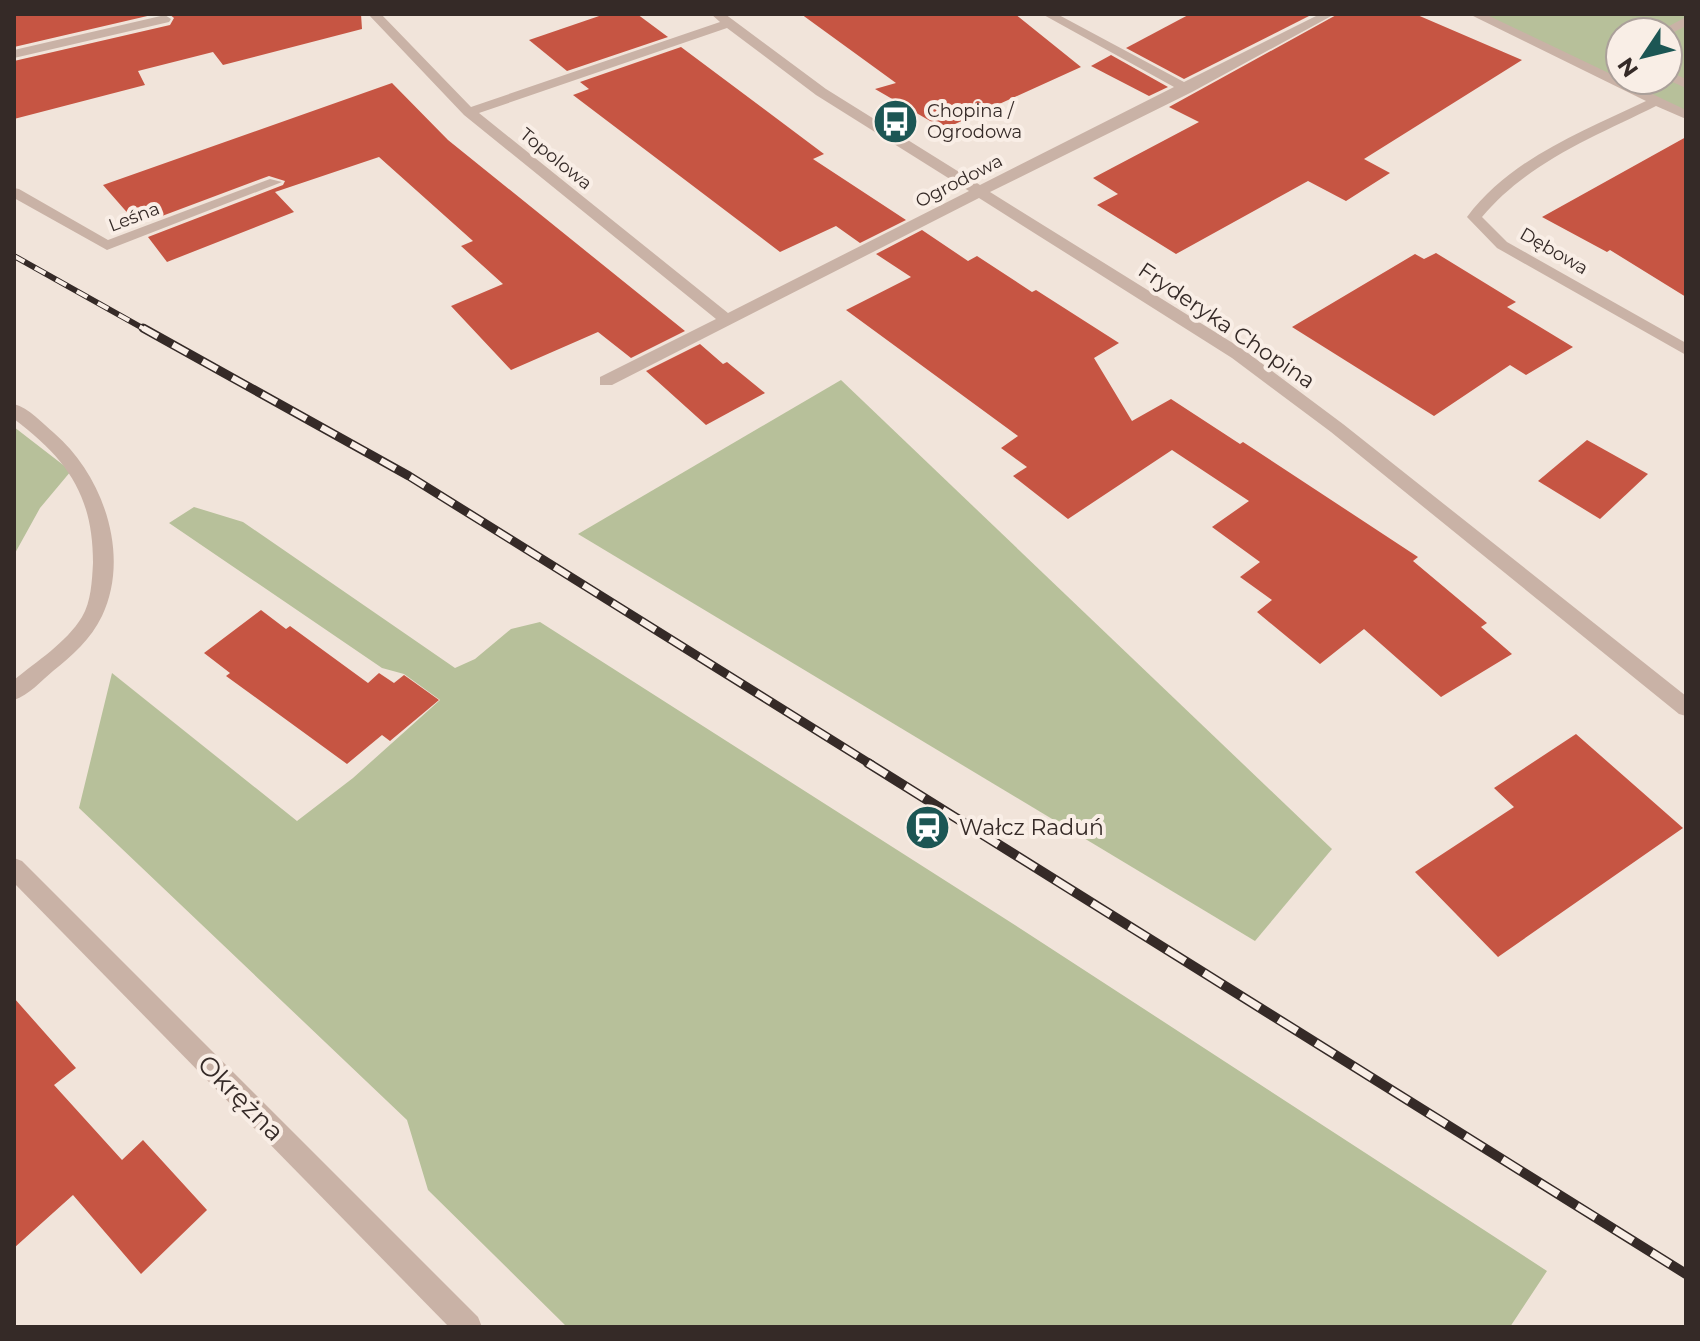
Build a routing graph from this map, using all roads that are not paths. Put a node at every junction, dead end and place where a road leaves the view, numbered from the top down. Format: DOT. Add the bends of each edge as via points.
graph roads {
  1 [pos="374,14"];
  2 [pos="1048,14"];
  3 [pos="1329,14"];
  4 [pos="1475,14"];
  5 [pos="723,18"];
  6 [pos="165,19"];
  7 [pos="14,54"];
  8 [pos="1604,76"];
  9 [pos="1187,89"];
  10 [pos="1646,96"];
  11 [pos="1656,101"];
  12 [pos="469,112"];
  13 [pos="1686,115"];
  14 [pos="275,182"];
  15 [pos="14,192"];
  16 [pos="982,193"];
  17 [pos="727,320"];
  18 [pos="1686,350"];
  19 [pos="606,381"];
  20 [pos="14,410"];
  21 [pos="14,692"];
  22 [pos="1686,708"];
  23 [pos="14,868"];
  24 [pos="468,1327"];
  1 -- 12 [label="street, Topolowa"];
  2 -- 9 [label="street"];
  3 -- 9 [label="street, Ogrodowa"];
  4 -- 8 [label="street"];
  5 -- 12 [label="street"];
  5 -- 16 [label="street, Fryderyka Chopina" via="821,92"];
  6 -- 7 [label="street"];
  9 -- 16 [label="street, Ogrodowa"];
  10 -- 11 [label="street"];
  11 -- 13 [label="street"];
  11 -- 18 [label="street, Dębowa" via="1513,175 1474,217 1502,245"];
  12 -- 17 [label="street, Topolowa"];
  14 -- 15 [label="street, Leśna" via="107,246"];
  16 -- 17 [label="street, Ogrodowa"];
  16 -- 22 [label="street, Fryderyka Chopina" via="1238,354"];
  17 -- 19 [label="street, Ogrodowa"];
  20 -- 21 [label="street" via="42,430 87,480 99,510 103,554 101,595 86,626"];
  23 -- 24 [label="street, Okrężna"];
}
